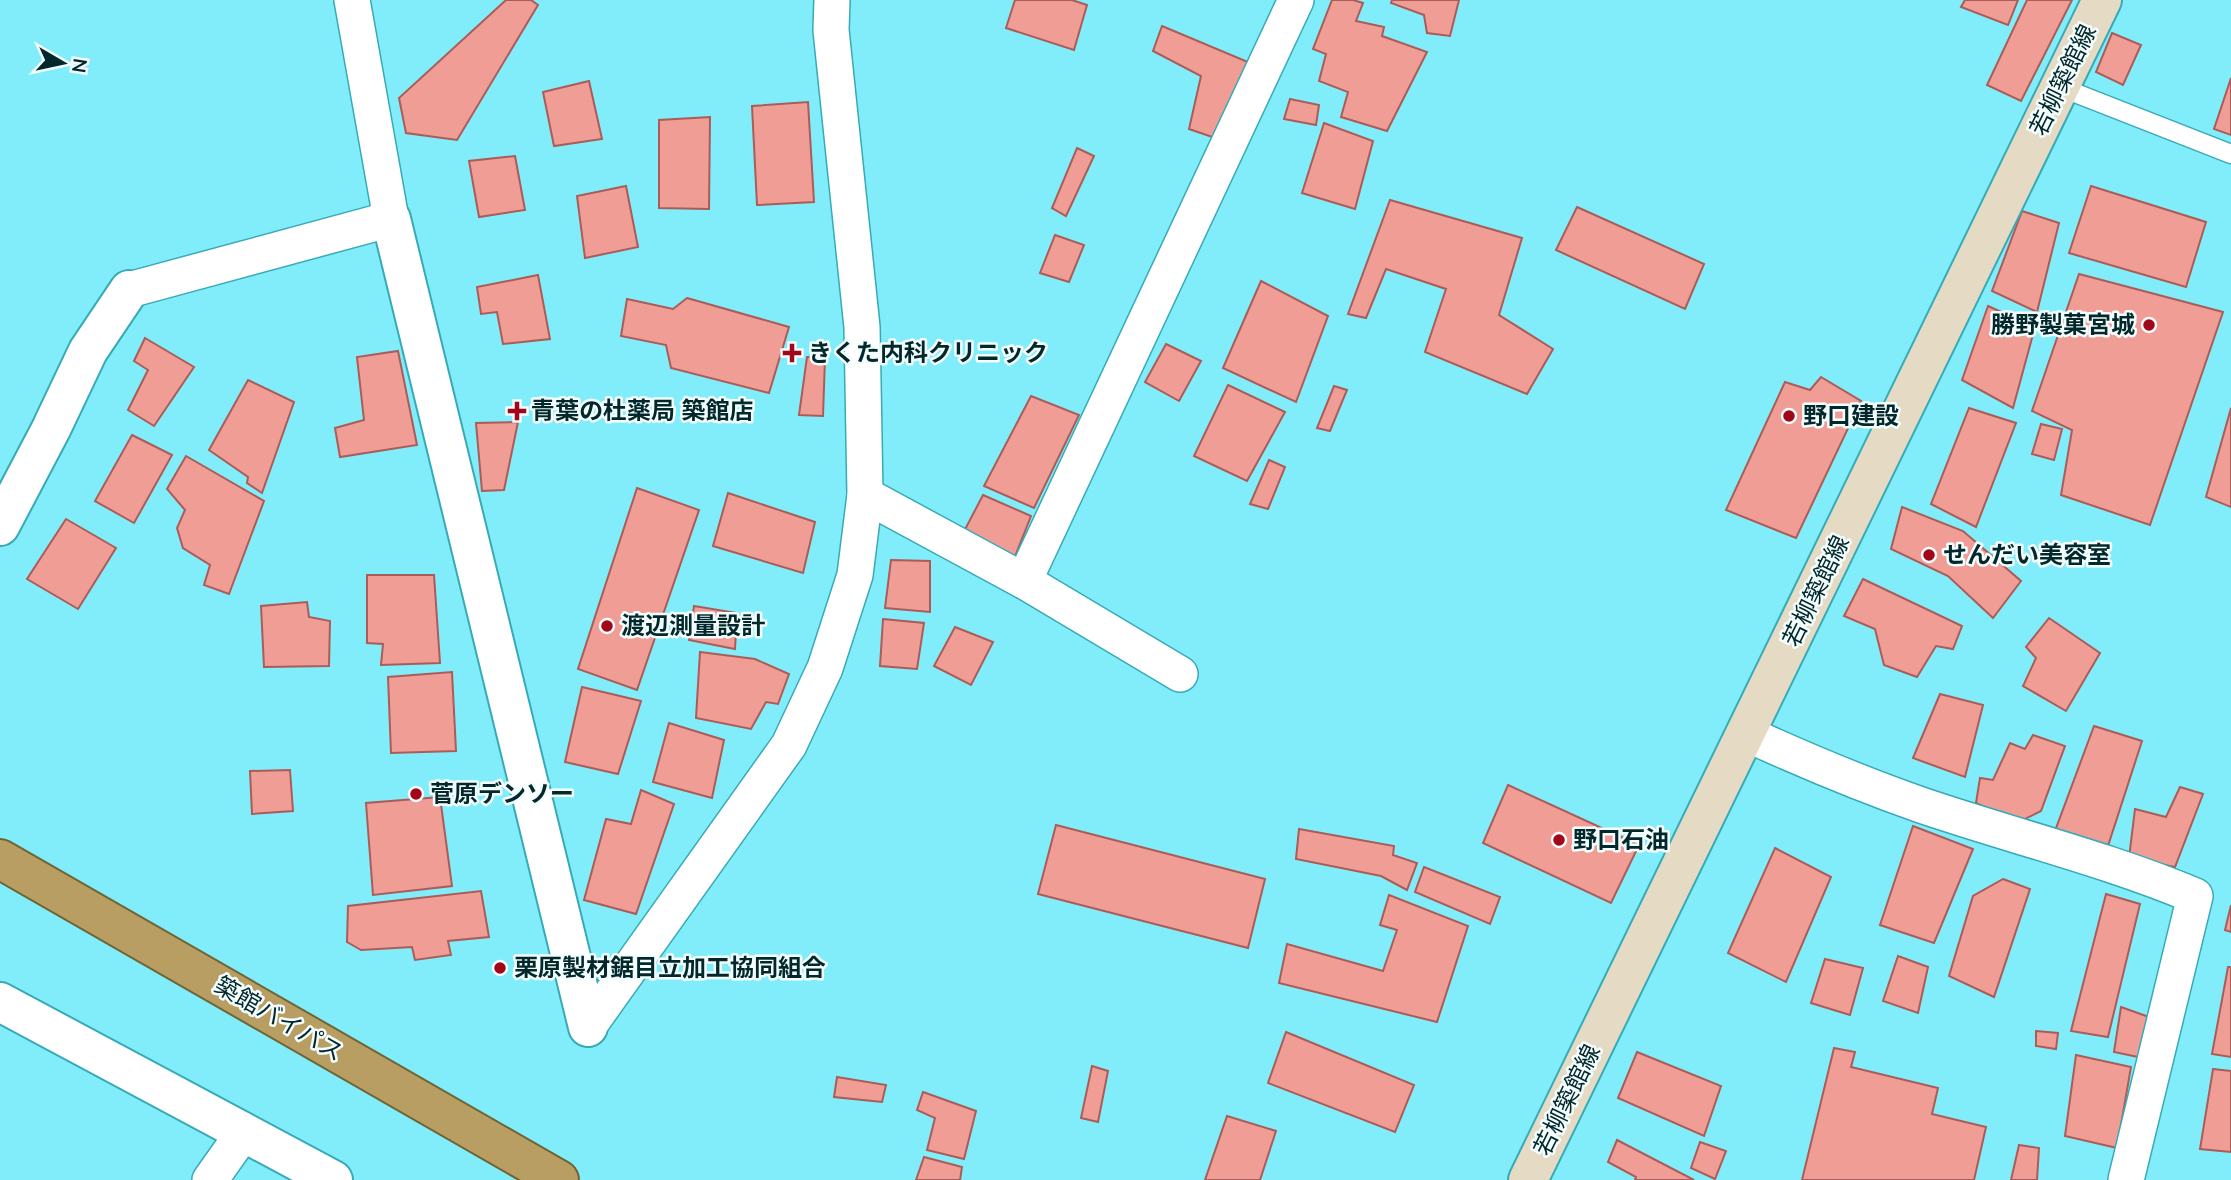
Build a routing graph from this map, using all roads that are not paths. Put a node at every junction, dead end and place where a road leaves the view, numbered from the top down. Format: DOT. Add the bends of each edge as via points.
graph roads {
  1 [pos="352,0"];
  2 [pos="832,0"];
  3 [pos="1296,0"];
  4 [pos="2102,0"];
  5 [pos="2060,87"];
  6 [pos="2231,153"];
  7 [pos="391,219"];
  8 [pos="130,290"];
  9 [pos="865,495"];
  10 [pos="0,526"];
  11 [pos="1024,581"];
  12 [pos="1180,674"];
  13 [pos="1747,734"];
  14 [pos="0,859"];
  15 [pos="0,1002"];
  16 [pos="588,1027"];
  17 [pos="244,1132"];
  18 [pos="209,1180"];
  19 [pos="333,1180"];
  20 [pos="559,1180"];
  21 [pos="1528,1180"];
  22 [pos="2126,1180"];
  1 -- 7 [label="street"];
  2 -- 9 [label="street" via="831,30 862,327"];
  3 -- 11 [label="street"];
  4 -- 5 [label="main road, 若柳築館線"];
  5 -- 6 [label="lane"];
  5 -- 13 [label="main road, 若柳築館線"];
  7 -- 8 [label="street"];
  7 -- 16 [label="street"];
  8 -- 10 [label="street" via="88,351"];
  9 -- 11 [label="street"];
  9 -- 16 [label="street" via="855,575 825,668 789,745"];
  11 -- 12 [label="street"];
  13 -- 21 [label="main road, 若柳築館線"];
  13 -- 22 [label="street" via="1920,805 2150,877 2195,897"];
  14 -- 20 [label="highway, 築館バイパス"];
  15 -- 17 [label="street"];
  17 -- 18 [label="street"];
  17 -- 19 [label="street"];
}
